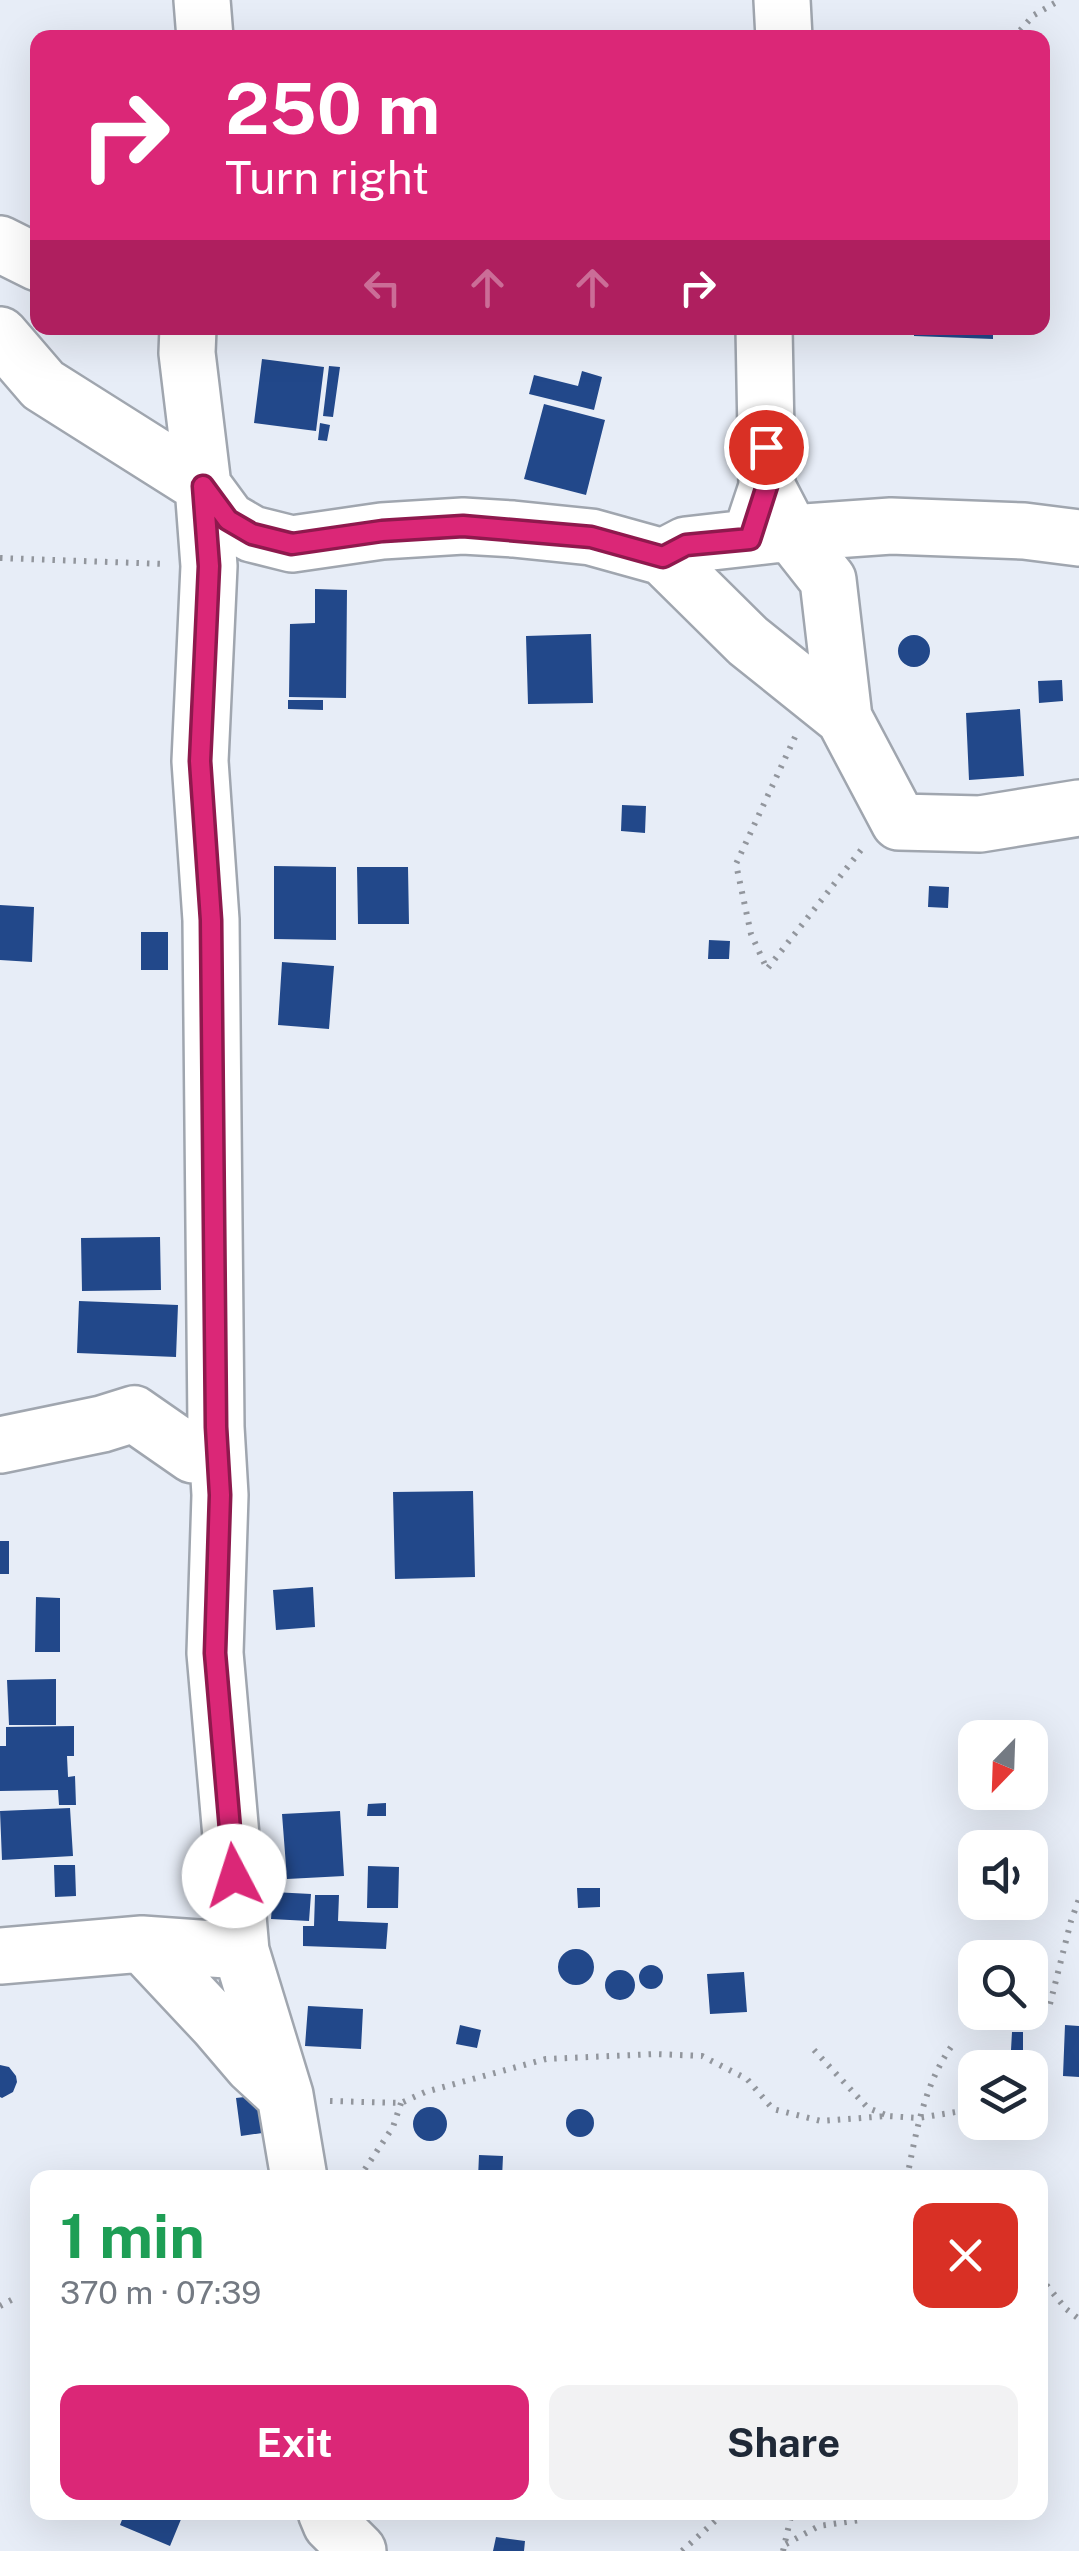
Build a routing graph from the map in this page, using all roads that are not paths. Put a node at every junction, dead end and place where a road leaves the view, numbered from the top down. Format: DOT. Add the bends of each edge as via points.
graph roads {
  1 [pos="202,0"];
  2 [pos="782,0"];
  3 [pos="204,30"];
  4 [pos="784,30"];
  5 [pos="0,244"];
  6 [pos="30,258"];
  7 [pos="0,335"];
  8 [pos="764,335"];
  9 [pos="175,336"];
  10 [pos="203,486"];
  11 [pos="769,519"];
  12 [pos="1079,538"];
  13 [pos="663,557"];
  14 [pos="829,706"];
  15 [pos="1079,808"];
  16 [pos="0,1445"];
  17 [pos="193,1455"];
  18 [pos="142,1944"];
  19 [pos="240,1951"];
  20 [pos="0,1956"];
  21 [pos="285,2095"];
  22 [pos="298,2170"];
  23 [pos="329,2520"];
  24 [pos="358,2551"];
  1 -- 3 [label="street"];
  2 -- 4 [label="street"];
  5 -- 6 [label="street"];
  7 -- 10 [label="street" via="43,385"];
  8 -- 11 [label="street"];
  9 -- 10 [label="street"];
  10 -- 13 [label="street" via="228,520 292,544 463,526 591,537"];
  10 -- 19 [label="street" via="209,566 200,761 211,920 220,1495 215,1653"];
  11 -- 12 [label="street"];
  11 -- 13 [label="street"];
  11 -- 14 [label="street" via="828,580"];
  13 -- 14 [label="street" via="748,642"];
  14 -- 15 [label="street" via="899,822 980,824"];
  16 -- 17 [label="street" via="134,1414"];
  18 -- 19 [label="street"];
  18 -- 20 [label="street"];
  18 -- 21 [label="street"];
  19 -- 21 [label="street"];
  21 -- 22 [label="street"];
  23 -- 24 [label="street"];
}
